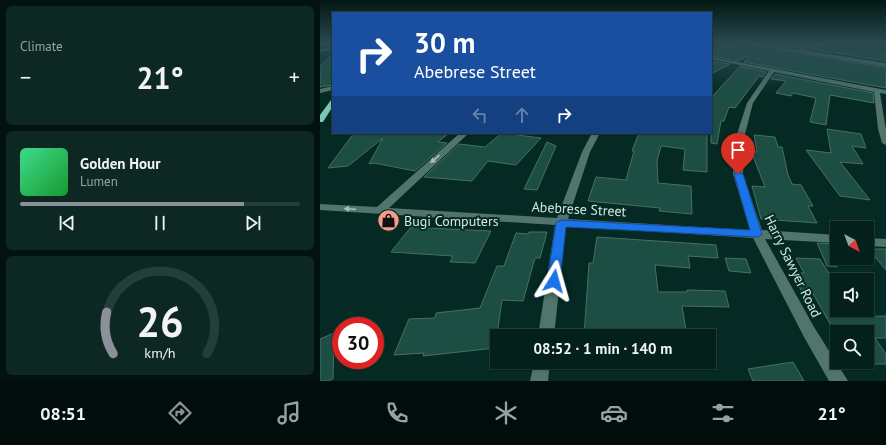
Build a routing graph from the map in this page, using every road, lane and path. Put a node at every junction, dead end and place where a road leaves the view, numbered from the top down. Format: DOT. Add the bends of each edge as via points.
graph roads {
  1 [pos="727,61"];
  2 [pos="859,61"];
  3 [pos="886,65"];
  4 [pos="773,69"];
  5 [pos="332,88"];
  6 [pos="877,90"];
  7 [pos="320,91"];
  8 [pos="886,92"];
  9 [pos="332,102"];
  10 [pos="320,120"];
  11 [pos="464,134"];
  12 [pos="595,134"];
  13 [pos="886,143"];
  14 [pos="320,207"];
  15 [pos="379,211"];
  16 [pos="561,223"];
  17 [pos="757,234"];
  18 [pos="830,239"];
  19 [pos="874,242"];
  20 [pos="886,243"];
  21 [pos="547,329"];
  22 [pos="541,369"];
  23 [pos="539,381"];
  24 [pos="839,381"];
  1 -- 4 [label="street"];
  2 -- 3 [label="street"];
  4 -- 6 [label="street"];
  4 -- 17 [label="street, Harry Sawyer Road" via="750,103 741,134 738,174"];
  5 -- 7 [label="street"];
  6 -- 8 [label="street"];
  6 -- 13 [label="street"];
  9 -- 10 [label="main road"];
  11 -- 15 [label="street, one-way"];
  12 -- 16 [label="street" via="586,152"];
  15 -- 14 [label="street, Abebrese Street, one-way"];
  15 -- 16 [label="street, Abebrese Street"];
  16 -- 17 [label="street, Abebrese Street"];
  16 -- 21 [label="street"];
  17 -- 18 [label="street, Abebrese Street"];
  17 -- 24 [label="street, Harry Sawyer Road" via="809,332"];
  19 -- 20 [label="street"];
  22 -- 23 [label="street"];
}
